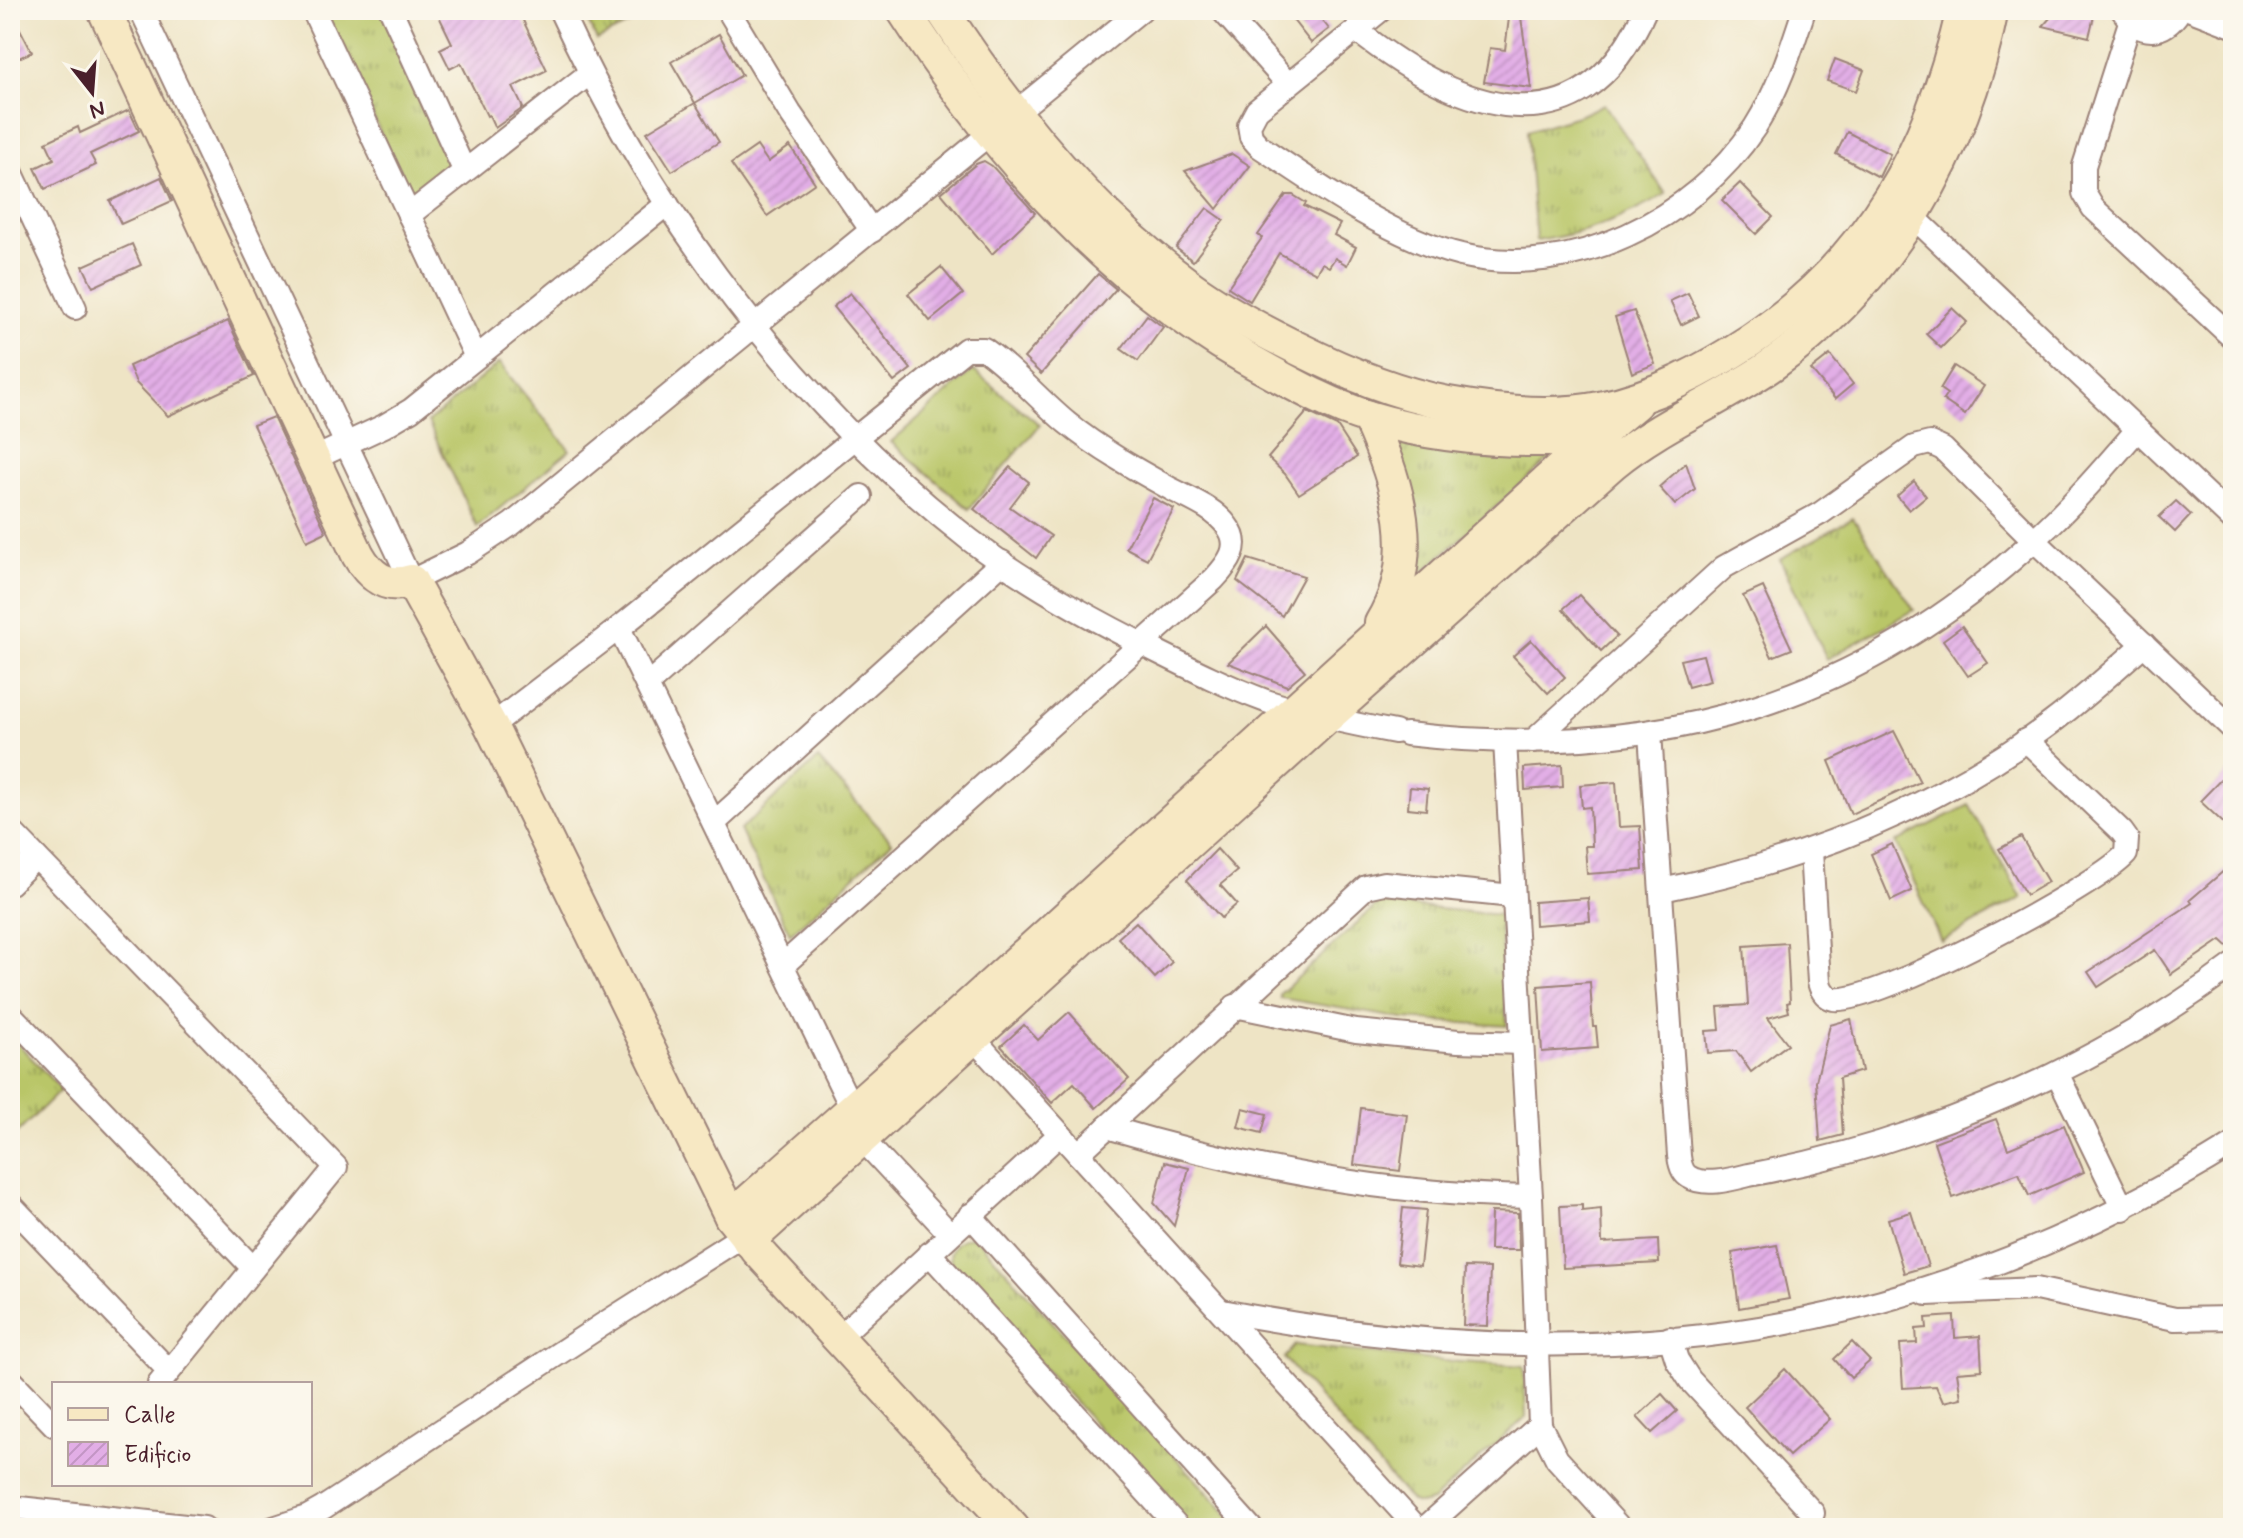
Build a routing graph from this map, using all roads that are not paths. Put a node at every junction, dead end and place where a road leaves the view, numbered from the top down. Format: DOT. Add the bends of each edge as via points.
graph roads {
  1 [pos="104,10"];
  2 [pos="141,10"];
  3 [pos="313,10"];
  4 [pos="391,10"];
  5 [pos="560,10"];
  6 [pos="728,10"];
  7 [pos="903,10"];
  8 [pos="942,10"];
  9 [pos="1141,10"];
  10 [pos="1222,10"];
  11 [pos="1381,10"];
  12 [pos="1645,10"];
  13 [pos="1804,10"];
  14 [pos="2180,10"];
  15 [pos="2191,10"];
  16 [pos="1983,13"];
  17 [pos="2127,16"];
  18 [pos="2233,26"];
  19 [pos="1356,30"];
  20 [pos="590,73"];
  21 [pos="1288,84"];
  22 [pos="1015,113"];
  23 [pos="990,134"];
  24 [pos="10,169"];
  25 [pos="464,170"];
  26 [pos="667,204"];
  27 [pos="1902,207"];
  28 [pos="409,215"];
  29 [pos="872,231"];
  30 [pos="75,308"];
  31 [pos="754,325"];
  32 [pos="2233,338"];
  33 [pos="476,357"];
  34 [pos="1380,385"];
  35 [pos="1651,394"];
  36 [pos="1575,411"];
  37 [pos="1368,417"];
  38 [pos="1669,425"];
  39 [pos="2137,430"];
  40 [pos="856,436"];
  41 [pos="1594,438"];
  42 [pos="347,444"];
  43 [pos="313,459"];
  44 [pos="1598,476"];
  45 [pos="861,496"];
  46 [pos="2233,520"];
  47 [pos="2034,540"];
  48 [pos="1002,562"];
  49 [pos="411,581"];
  50 [pos="619,628"];
  51 [pos="1372,638"];
  52 [pos="1141,643"];
  53 [pos="2144,644"];
  54 [pos="647,685"];
  55 [pos="1293,709"];
  56 [pos="1326,718"];
  57 [pos="491,726"];
  58 [pos="2233,729"];
  59 [pos="1650,733"];
  60 [pos="2026,740"];
  61 [pos="1505,741"];
  62 [pos="1533,741"];
  63 [pos="714,823"];
  64 [pos="10,830"];
  65 [pos="1811,851"];
  66 [pos="36,857"];
  67 [pos="10,883"];
  68 [pos="1662,890"];
  69 [pos="1513,896"];
  70 [pos="783,965"];
  71 [pos="2233,965"];
  72 [pos="1235,1006"];
  73 [pos="10,1014"];
  74 [pos="964,1027"];
  75 [pos="1522,1043"];
  76 [pos="2057,1073"];
  77 [pos="857,1124"];
  78 [pos="1107,1127"];
  79 [pos="1060,1134"];
  80 [pos="2233,1145"];
  81 [pos="1078,1154"];
  82 [pos="1531,1197"];
  83 [pos="10,1204"];
  84 [pos="2123,1209"];
  85 [pos="970,1215"];
  86 [pos="741,1231"];
  87 [pos="950,1234"];
  88 [pos="929,1253"];
  89 [pos="253,1268"];
  90 [pos="1902,1296"];
  91 [pos="1222,1311"];
  92 [pos="2233,1318"];
  93 [pos="839,1337"];
  94 [pos="1670,1338"];
  95 [pos="1538,1343"];
  96 [pos="164,1377"];
  97 [pos="10,1379"];
  98 [pos="52,1423"];
  99 [pos="1540,1425"];
  100 [pos="10,1507"];
  101 [pos="1813,1513"];
  102 [pos="1618,1527"];
  103 [pos="204,1528"];
  104 [pos="273,1528"];
  105 [pos="1013,1528"];
  106 [pos="1179,1528"];
  107 [pos="1251,1528"];
  108 [pos="1417,1528"];
  109 [pos="1425,1528"];
  1 -- 43 [label="street"];
  2 -- 42 [label="street"];
  3 -- 28 [label="street"];
  4 -- 25 [label="street"];
  5 -- 20 [label="street"];
  6 -- 29 [label="street" via="790,113"];
  7 -- 23 [label="street"];
  8 -- 22 [label="street"];
  9 -- 22 [label="street"];
  10 -- 21 [label="street"];
  11 -- 19 [label="street"];
  12 -- 19 [label="street" via="1615,63 1599,76 1562,99 1518,108 1459,93"];
  13 -- 21 [label="street" via="1769,103 1718,173 1675,208 1628,235 1531,260 1483,259 1435,246 1338,197 1259,146 1249,131 1251,119"];
  14 -- 17 [label="street" via="2160,30 2144,30"];
  15 -- 18 [label="street"];
  16 -- 27 [label="street" via="1958,125 1944,160"];
  17 -- 32 [label="street" via="2084,166 2084,193 2093,208"];
  19 -- 21 [label="street"];
  20 -- 25 [label="street"];
  20 -- 26 [label="street"];
  22 -- 23 [label="street"];
  22 -- 34 [label="street" via="1105,214 1193,288 1285,342"];
  23 -- 29 [label="street"];
  23 -- 37 [label="street" via="1082,234 1146,291 1254,363"];
  24 -- 30 [label="street"];
  25 -- 28 [label="street"];
  26 -- 31 [label="street"];
  26 -- 33 [label="street"];
  27 -- 35 [label="street" via="1790,311 1728,354"];
  27 -- 38 [label="street" via="1868,277 1809,335 1743,383"];
  27 -- 39 [label="street"];
  28 -- 33 [label="street"];
  29 -- 31 [label="street"];
  31 -- 40 [label="street"];
  31 -- 49 [label="street" via="512,524"];
  33 -- 42 [label="street" via="397,419"];
  34 -- 36 [label="street" via="1466,407"];
  34 -- 37 [label="street"];
  35 -- 36 [label="street"];
  35 -- 41 [label="street"];
  36 -- 41 [label="street"];
  37 -- 41 [label="street" via="1483,439"];
  37 -- 51 [label="street" via="1397,494 1404,542 1394,597"];
  38 -- 41 [label="street"];
  38 -- 44 [label="street"];
  39 -- 46 [label="street"];
  39 -- 47 [label="street"];
  40 -- 48 [label="street" via="941,516"];
  40 -- 50 [label="street"];
  40 -- 52 [label="street" via="958,353 975,347 994,356 1093,442 1218,516 1234,542 1230,561"];
  41 -- 44 [label="street"];
  41 -- 51 [label="street"];
  42 -- 43 [label="street"];
  42 -- 49 [label="street"];
  43 -- 49 [label="street" via="368,571 384,582"];
  44 -- 56 [label="street"];
  45 -- 54 [label="street"];
  47 -- 53 [label="street"];
  47 -- 59 [label="street" via="1935,619 1843,674 1746,712"];
  47 -- 62 [label="street" via="1943,449 1930,443 1914,447 1843,499 1724,567"];
  48 -- 52 [label="street"];
  48 -- 63 [label="street"];
  49 -- 57 [label="street"];
  50 -- 54 [label="street"];
  50 -- 57 [label="street"];
  51 -- 55 [label="street"];
  52 -- 55 [label="street" via="1209,677"];
  52 -- 70 [label="street"];
  53 -- 58 [label="street"];
  53 -- 60 [label="street"];
  54 -- 63 [label="street"];
  55 -- 56 [label="street"];
  55 -- 74 [label="street"];
  56 -- 61 [label="street" via="1401,733"];
  56 -- 74 [label="street"];
  57 -- 86 [label="street"];
  59 -- 62 [label="street"];
  59 -- 68 [label="street"];
  60 -- 65 [label="street" via="1926,801"];
  60 -- 65 [label="street" via="2122,832 2126,854 2053,904 1963,952 1856,995 1825,996 1819,982"];
  61 -- 62 [label="street"];
  61 -- 69 [label="street"];
  63 -- 70 [label="street"];
  64 -- 66 [label="street"];
  65 -- 68 [label="street"];
  66 -- 67 [label="street"];
  66 -- 89 [label="street" via="336,1167"];
  68 -- 76 [label="street" via="1679,1156 1689,1177 1735,1178 1841,1154 1954,1117"];
  69 -- 72 [label="street" via="1372,884"];
  69 -- 75 [label="street"];
  70 -- 77 [label="street"];
  71 -- 76 [label="street" via="2139,1029"];
  72 -- 75 [label="street" via="1356,1031"];
  72 -- 78 [label="street"];
  73 -- 89 [label="street"];
  74 -- 77 [label="street"];
  74 -- 79 [label="street"];
  75 -- 82 [label="street"];
  76 -- 84 [label="street"];
  77 -- 86 [label="street"];
  77 -- 87 [label="street"];
  78 -- 81 [label="street"];
  78 -- 82 [label="street" via="1228,1161 1332,1181 1440,1194"];
  79 -- 81 [label="street"];
  79 -- 85 [label="street"];
  80 -- 84 [label="street"];
  81 -- 91 [label="street"];
  82 -- 95 [label="street"];
  83 -- 96 [label="street"];
  84 -- 90 [label="street" via="2061,1238"];
  85 -- 87 [label="street"];
  85 -- 107 [label="street"];
  86 -- 93 [label="street"];
  86 -- 104 [label="street" via="323,1508"];
  87 -- 88 [label="street"];
  88 -- 93 [label="street"];
  88 -- 106 [label="street"];
  89 -- 96 [label="street"];
  90 -- 92 [label="street" via="2036,1289 2175,1319"];
  90 -- 94 [label="street" via="1773,1326"];
  91 -- 95 [label="street" via="1386,1337"];
  91 -- 108 [label="street"];
  93 -- 105 [label="street"];
  94 -- 95 [label="street"];
  94 -- 101 [label="street" via="1690,1380"];
  95 -- 99 [label="street"];
  97 -- 98 [label="street"];
  99 -- 102 [label="street" via="1557,1459"];
  99 -- 109 [label="street"];
  100 -- 103 [label="street"];
}
